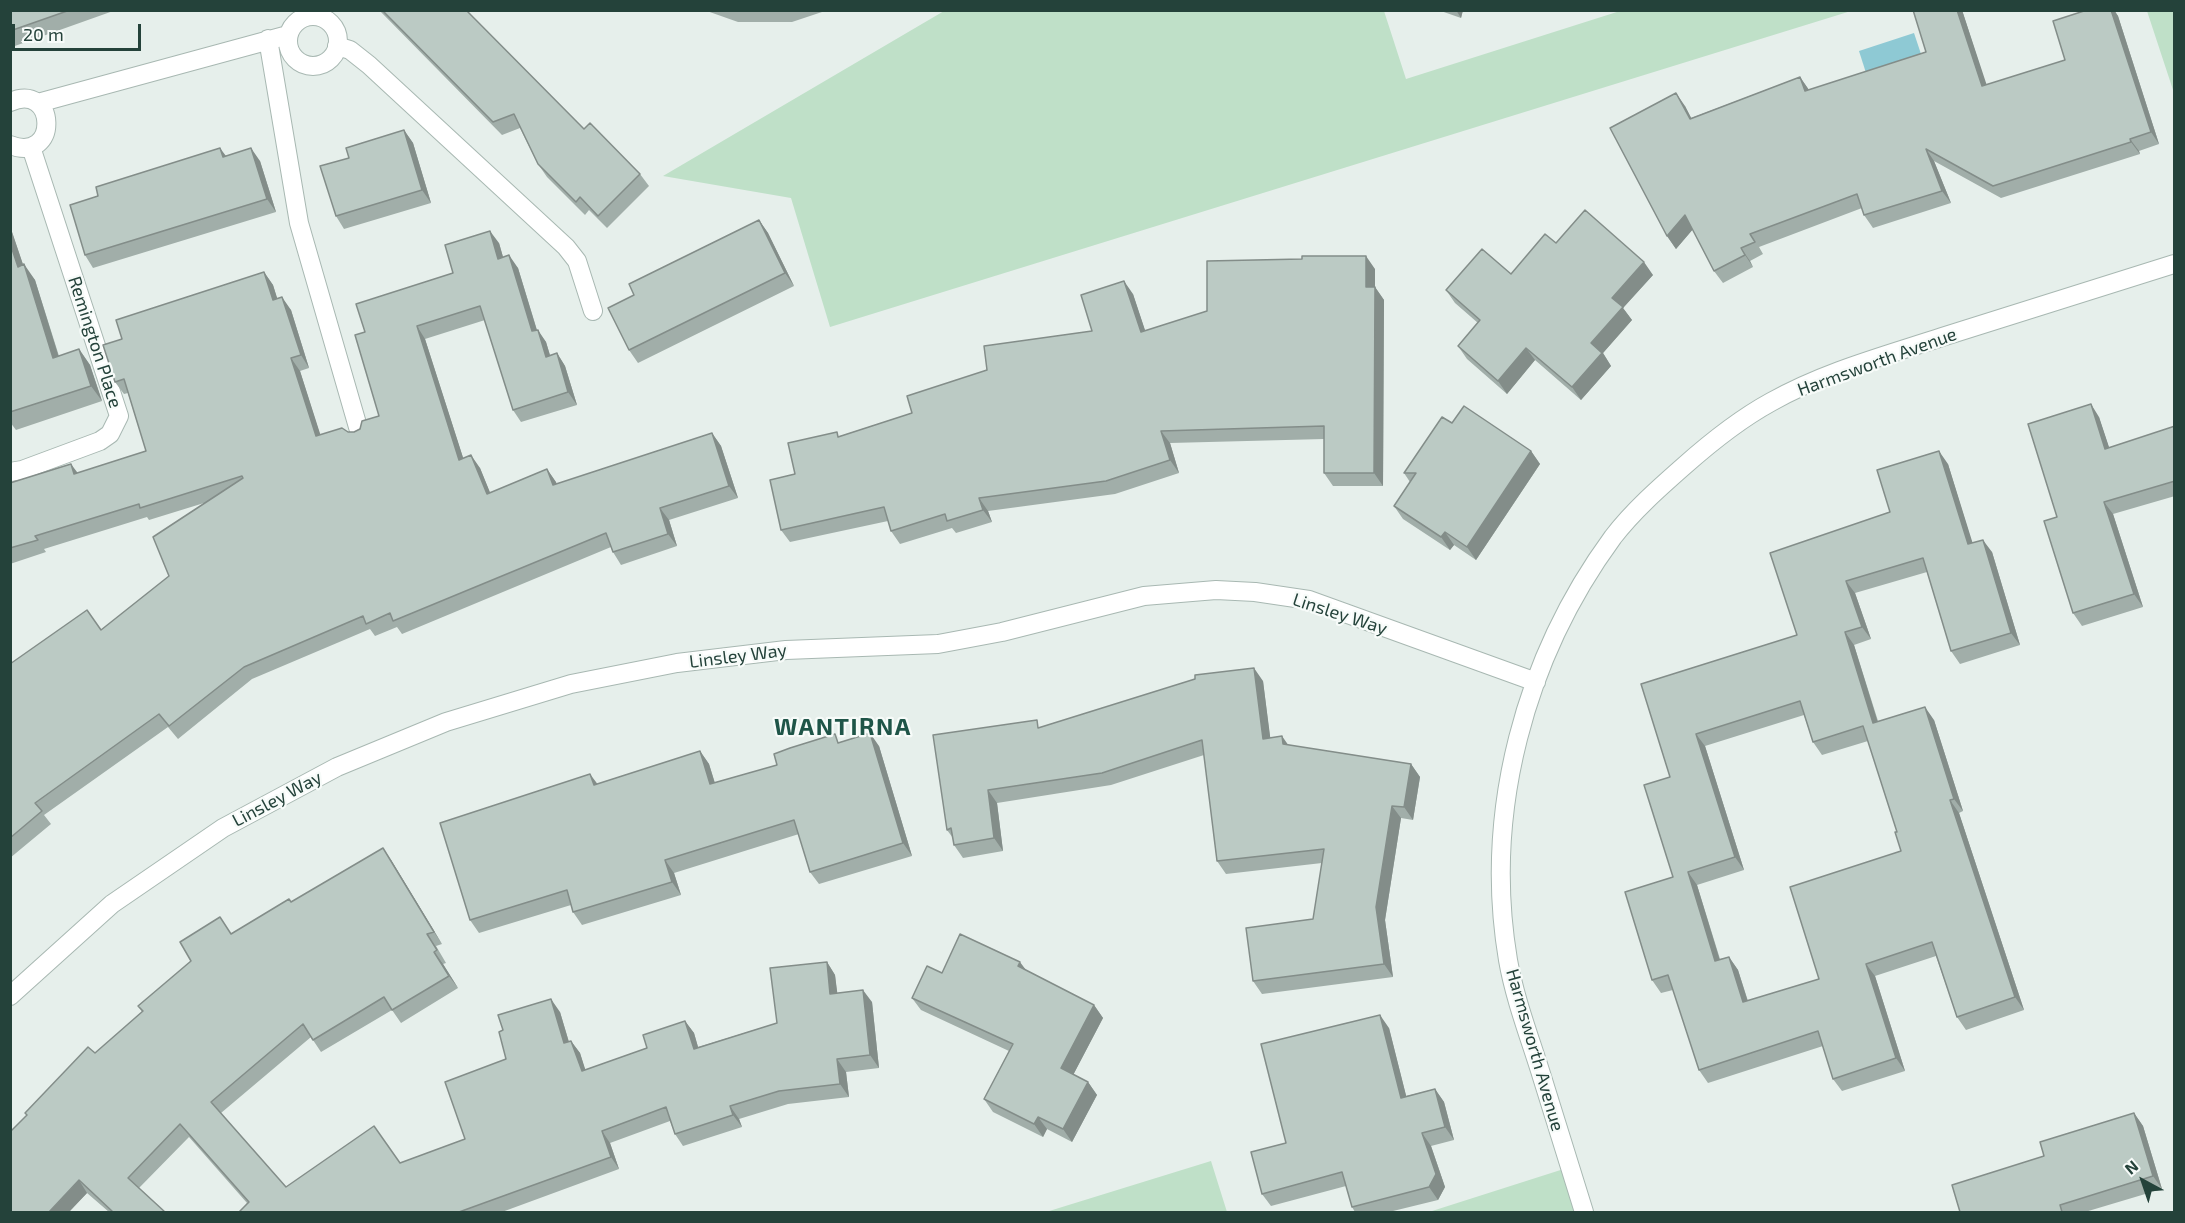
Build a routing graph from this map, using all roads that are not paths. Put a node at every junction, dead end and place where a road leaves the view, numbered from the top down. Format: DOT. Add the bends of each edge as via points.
graph roads {
  1 [pos="288,35"];
  2 [pos="268,39"];
  3 [pos="337,46"];
  4 [pos="10,102"];
  5 [pos="38,103"];
  6 [pos="10,145"];
  7 [pos="31,147"];
  8 [pos="2175,264"];
  9 [pos="592,311"];
  10 [pos="360,434"];
  11 [pos="10,472"];
  12 [pos="1536,682"];
  13 [pos="10,996"];
  14 [pos="1584,1212"];
  1 -- 2 [label="street"];
  1 -- 3 [label="street" via="291,27 305,17 322,17 335,29"];
  1 -- 3 [label="street" via="293,56 311,66 325,62"];
  2 -- 5 [label="street"];
  2 -- 10 [label="street" via="299,224"];
  3 -- 9 [label="street" via="350,50 369,65 566,247 577,261"];
  4 -- 5 [label="street" via="23,98"];
  5 -- 7 [label="street" via="48,124 41,140"];
  6 -- 7 [label="street"];
  7 -- 11 [label="street, Remington Place" via="119,416 110,434 100,441"];
  8 -- 12 [label="street, Harmsworth Avenue" via="1814,381 1771,401 1732,426 1653,493 1614,535 1566,610"];
  12 -- 13 [label="street, Linsley Way" via="1310,600 1216,590 1144,596 938,644 786,650 677,663 571,684 446,722 337,767 223,828 112,904"];
  12 -- 14 [label="street, Harmsworth Avenue" via="1516,745 1506,797 1501,850 1503,907 1508,960 1523,1019"];
}
